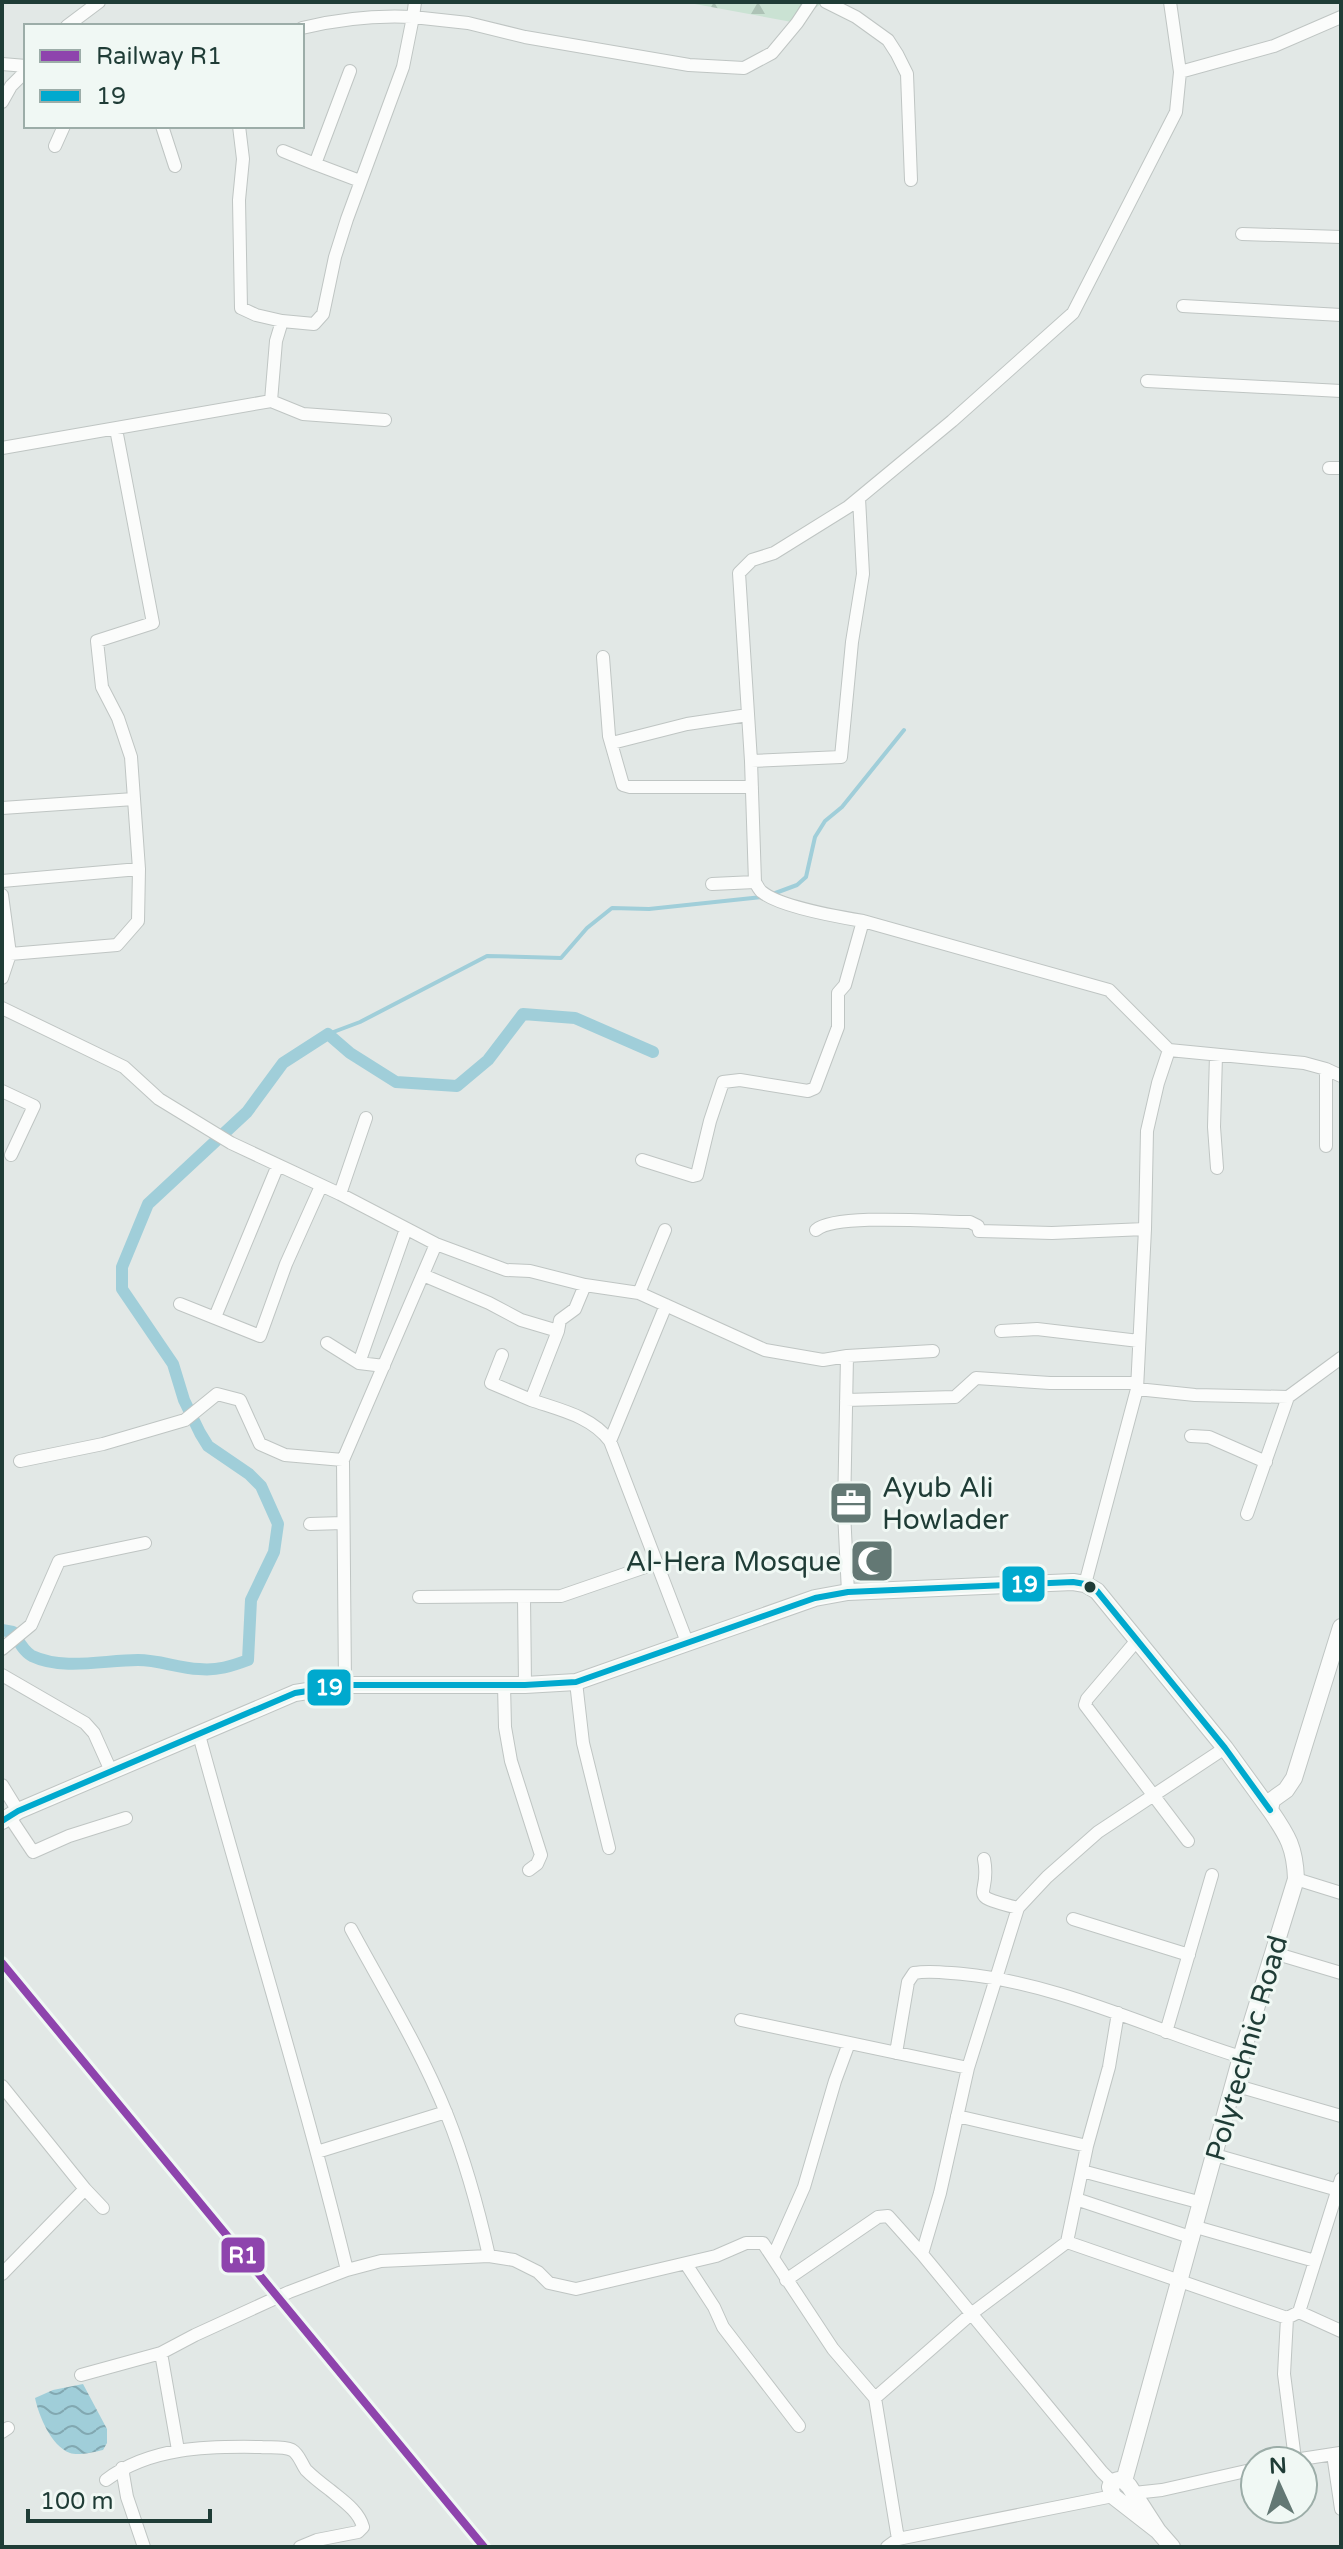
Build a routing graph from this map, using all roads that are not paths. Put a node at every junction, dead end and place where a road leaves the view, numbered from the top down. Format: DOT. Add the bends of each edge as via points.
graph roads {
  1 [pos="99,2"];
  2 [pos="415,2"];
  3 [pos="811,2"];
  4 [pos="826,2"];
  5 [pos="1170,2"];
  6 [pos="413,17"];
  7 [pos="1341,17"];
  8 [pos="70,24"];
  9 [pos="304,28"];
  10 [pos="2,64"];
  11 [pos="24,68"];
  12 [pos="24,70"];
  13 [pos="350,71"];
  14 [pos="1180,72"];
  15 [pos="2,102"];
  16 [pos="63,128"];
  17 [pos="163,128"];
  18 [pos="239,128"];
  19 [pos="55,146"];
  20 [pos="283,151"];
  21 [pos="315,164"];
  22 [pos="175,166"];
  23 [pos="911,180"];
  24 [pos="360,181"];
  25 [pos="1242,234"];
  26 [pos="1341,237"];
  27 [pos="1183,306"];
  28 [pos="1341,315"];
  29 [pos="282,321"];
  30 [pos="1147,381"];
  31 [pos="1341,391"];
  32 [pos="271,401"];
  33 [pos="385,420"];
  34 [pos="116,429"];
  35 [pos="2,448"];
  36 [pos="859,498"];
  37 [pos="603,657"];
  38 [pos="748,715"];
  39 [pos="612,743"];
  40 [pos="751,761"];
  41 [pos="752,787"];
  42 [pos="134,799"];
  43 [pos="2,808"];
  44 [pos="139,869"];
  45 [pos="2,881"];
  46 [pos="712,884"];
  47 [pos="758,886"];
  48 [pos="2,895"];
  49 [pos="863,921"];
  50 [pos="10,954"];
  51 [pos="2,978"];
  52 [pos="2,1008"];
  53 [pos="1169,1050"];
  54 [pos="1216,1055"];
  55 [pos="1326,1069"];
  56 [pos="1341,1076"];
  57 [pos="2,1091"];
  58 [pos="366,1118"];
  59 [pos="1326,1146"];
  60 [pos="11,1155"];
  61 [pos="642,1160"];
  62 [pos="278,1165"];
  63 [pos="1217,1168"];
  64 [pos="321,1186"];
  65 [pos="340,1194"];
  66 [pos="406,1229"];
  67 [pos="1145,1229"];
  68 [pos="665,1230"];
  69 [pos="816,1230"];
  70 [pos="436,1244"];
  71 [pos="423,1275"];
  72 [pos="585,1285"];
  73 [pos="639,1293"];
  74 [pos="180,1304"];
  75 [pos="666,1305"];
  76 [pos="215,1317"];
  77 [pos="558,1331"];
  78 [pos="1001,1331"];
  79 [pos="1139,1341"];
  80 [pos="327,1343"];
  81 [pos="933,1351"];
  82 [pos="502,1355"];
  83 [pos="847,1356"];
  84 [pos="1341,1358"];
  85 [pos="359,1363"];
  86 [pos="384,1366"];
  87 [pos="1137,1386"];
  88 [pos="1288,1397"];
  89 [pos="531,1400"];
  90 [pos="846,1400"];
  91 [pos="1191,1436"];
  92 [pos="610,1441"];
  93 [pos="343,1460"];
  94 [pos="20,1461"];
  95 [pos="1266,1462"];
  96 [pos="1247,1514"];
  97 [pos="343,1523"];
  98 [pos="310,1524"];
  99 [pos="145,1543"];
  100 [pos="657,1563"];
  101 [pos="1085,1584"];
  102 [pos="848,1592"];
  103 [pos="419,1597"];
  104 [pos="524,1597"];
  105 [pos="1341,1627"];
  106 [pos="1138,1639"];
  107 [pos="687,1642"];
  108 [pos="6,1646"];
  109 [pos="2,1675"];
  110 [pos="576,1682"];
  111 [pos="345,1685"];
  112 [pos="504,1685"];
  113 [pos="525,1685"];
  114 [pos="199,1735"];
  115 [pos="1225,1748"];
  116 [pos="111,1771"];
  117 [pos="2,1785"];
  118 [pos="1153,1795"];
  119 [pos="1270,1810"];
  120 [pos="10,1816"];
  121 [pos="126,1818"];
  122 [pos="1188,1841"];
  123 [pos="609,1848"];
  124 [pos="984,1859"];
  125 [pos="529,1870"];
  126 [pos="1212,1875"];
  127 [pos="1296,1879"];
  128 [pos="1341,1893"];
  129 [pos="1018,1908"];
  130 [pos="1073,1919"];
  131 [pos="351,1929"];
  132 [pos="1274,1953"];
  133 [pos="1189,1955"];
  134 [pos="1341,1973"];
  135 [pos="997,1978"];
  136 [pos="1118,2013"];
  137 [pos="741,2020"];
  138 [pos="1166,2032"];
  139 [pos="849,2043"];
  140 [pos="896,2053"];
  141 [pos="1241,2057"];
  142 [pos="968,2068"];
  143 [pos="1234,2085"];
  144 [pos="2,2086"];
  145 [pos="446,2112"];
  146 [pos="957,2116"];
  147 [pos="1341,2116"];
  148 [pos="1087,2146"];
  149 [pos="317,2152"];
  150 [pos="1215,2155"];
  151 [pos="1082,2171"];
  152 [pos="1339,2184"];
  153 [pos="85,2189"];
  154 [pos="1076,2199"];
  155 [pos="1202,2203"];
  156 [pos="103,2208"];
  157 [pos="1194,2232"];
  158 [pos="1067,2242"];
  159 [pos="922,2254"];
  160 [pos="489,2256"];
  161 [pos="773,2257"];
  162 [pos="1315,2261"];
  163 [pos="686,2264"];
  164 [pos="347,2270"];
  165 [pos="2,2274"];
  166 [pos="786,2280"];
  167 [pos="1181,2281"];
  168 [pos="971,2314"];
  169 [pos="1293,2315"];
  170 [pos="1341,2331"];
  171 [pos="161,2353"];
  172 [pos="81,2375"];
  173 [pos="875,2398"];
  174 [pos="799,2426"];
  175 [pos="1290,2445"];
  176 [pos="178,2450"];
  177 [pos="1337,2453"];
  178 [pos="122,2468"];
  179 [pos="1239,2473"];
  180 [pos="106,2480"];
  181 [pos="1121,2488"];
  182 [pos="1341,2509"];
  183 [pos="893,2543"];
  184 [pos="144,2547"];
  185 [pos="300,2547"];
  186 [pos="1172,2547"];
  1 -- 8 [label="street"];
  2 -- 6 [label="street"];
  3 -- 6 [label="street" via="772,53 744,68 689,65"];
  4 -- 23 [label="street" via="888,40 907,74"];
  5 -- 14 [label="street"];
  6 -- 9 [label="street" via="340,19"];
  6 -- 24 [label="street" via="403,67"];
  7 -- 14 [label="street" via="1274,46"];
  10 -- 11 [label="street"];
  12 -- 15 [label="street"];
  13 -- 21 [label="street"];
  14 -- 36 [label="street" via="1176,112 1073,313"];
  16 -- 19 [label="street"];
  17 -- 22 [label="street"];
  18 -- 29 [label="street" via="241,308"];
  20 -- 21 [label="street"];
  21 -- 24 [label="street"];
  24 -- 29 [label="street" via="323,314 314,324"];
  25 -- 26 [label="street"];
  27 -- 28 [label="street"];
  29 -- 32 [label="street"];
  30 -- 31 [label="street"];
  32 -- 33 [label="street" via="303,414"];
  32 -- 34 [label="street"];
  34 -- 35 [label="street"];
  34 -- 42 [label="street" via="153,623 97,641 102,687 131,757"];
  36 -- 38 [label="street" via="739,573"];
  36 -- 40 [label="street" via="863,574 841,757"];
  37 -- 39 [label="street"];
  38 -- 39 [label="street"];
  38 -- 40 [label="street"];
  39 -- 41 [label="street" via="623,785"];
  40 -- 41 [label="street"];
  41 -- 47 [label="street"];
  42 -- 43 [label="street"];
  42 -- 44 [label="street"];
  44 -- 45 [label="street"];
  44 -- 50 [label="street" via="138,921 117,945"];
  46 -- 47 [label="street"];
  47 -- 49 [label="street" via="777,900"];
  48 -- 50 [label="street"];
  49 -- 53 [label="street" via="1109,990"];
  49 -- 61 [label="street" via="838,993 838,1027 815,1088 723,1082 697,1175"];
  50 -- 51 [label="street"];
  52 -- 62 [label="street" via="124,1067 159,1099"];
  53 -- 54 [label="street"];
  53 -- 67 [label="street" via="1147,1131"];
  54 -- 55 [label="street"];
  54 -- 63 [label="street"];
  55 -- 56 [label="street"];
  55 -- 59 [label="street"];
  57 -- 60 [label="street" via="34,1106"];
  58 -- 65 [label="street"];
  62 -- 64 [label="street"];
  62 -- 76 [label="street"];
  64 -- 65 [label="street"];
  64 -- 76 [label="street" via="260,1336"];
  65 -- 66 [label="street"];
  66 -- 70 [label="street"];
  66 -- 85 [label="street"];
  67 -- 69 [label="street" via="979,1231 970,1222 891,1218"];
  67 -- 79 [label="street"];
  68 -- 73 [label="street"];
  70 -- 71 [label="street"];
  70 -- 72 [label="street" via="506,1270"];
  71 -- 77 [label="street" via="521,1320"];
  71 -- 86 [label="street"];
  72 -- 73 [label="street"];
  72 -- 77 [label="street"];
  73 -- 75 [label="street"];
  74 -- 76 [label="street"];
  75 -- 83 [label="street" via="765,1350 823,1360"];
  75 -- 92 [label="street"];
  77 -- 89 [label="street"];
  78 -- 79 [label="street" via="1037,1329"];
  79 -- 87 [label="street"];
  80 -- 85 [label="street"];
  81 -- 83 [label="street"];
  82 -- 89 [label="street" via="491,1383"];
  83 -- 90 [label="street"];
  84 -- 88 [label="street"];
  85 -- 86 [label="street"];
  86 -- 93 [label="street"];
  87 -- 88 [label="street" via="1195,1395"];
  87 -- 90 [label="street" via="976,1378 955,1397"];
  87 -- 101 [label="street"];
  88 -- 95 [label="street"];
  89 -- 92 [label="street" via="588,1421"];
  90 -- 102 [label="street"];
  91 -- 95 [label="street" via="1209,1437"];
  92 -- 100 [label="street"];
  93 -- 94 [label="street" via="285,1455 260,1444 240,1400 217,1394 185,1420"];
  93 -- 97 [label="street"];
  95 -- 96 [label="street"];
  97 -- 98 [label="street"];
  97 -- 111 [label="street"];
  99 -- 108 [label="street" via="59,1561 31,1625"];
  100 -- 104 [label="street" via="561,1596"];
  100 -- 107 [label="street"];
  101 -- 102 [label="street"];
  101 -- 106 [label="street, Polytechnic Road"];
  102 -- 107 [label="street" via="815,1598"];
  103 -- 104 [label="street"];
  104 -- 113 [label="street"];
  105 -- 119 [label="street" via="1294,1778 1272,1800"];
  106 -- 115 [label="street, Polytechnic Road"];
  106 -- 118 [label="street" via="1085,1705"];
  107 -- 110 [label="street"];
  109 -- 116 [label="street" via="85,1723"];
  110 -- 113 [label="street"];
  110 -- 123 [label="street" via="583,1743"];
  111 -- 112 [label="street"];
  111 -- 114 [label="street" via="295,1693"];
  112 -- 113 [label="street"];
  112 -- 125 [label="street" via="511,1761 541,1855"];
  114 -- 116 [label="street"];
  114 -- 149 [label="street"];
  115 -- 118 [label="street"];
  115 -- 119 [label="street, Polytechnic Road"];
  116 -- 120 [label="street"];
  117 -- 120 [label="street"];
  118 -- 122 [label="street"];
  118 -- 129 [label="street" via="1071,1854"];
  119 -- 127 [label="street, Polytechnic Road" via="1289,1838"];
  120 -- 121 [label="street" via="33,1852"];
  124 -- 129 [label="street" via="983,1896"];
  126 -- 133 [label="street"];
  127 -- 128 [label="street"];
  127 -- 132 [label="street, Polytechnic Road"];
  129 -- 135 [label="street"];
  130 -- 133 [label="street"];
  131 -- 145 [label="street"];
  132 -- 134 [label="street"];
  132 -- 141 [label="street, Polytechnic Road"];
  133 -- 138 [label="street"];
  135 -- 136 [label="street"];
  135 -- 140 [label="street" via="914,1973"];
  135 -- 142 [label="street"];
  136 -- 138 [label="street"];
  136 -- 148 [label="street"];
  137 -- 139 [label="street"];
  138 -- 141 [label="street"];
  139 -- 140 [label="street"];
  139 -- 161 [label="street" via="804,2187"];
  140 -- 142 [label="street"];
  141 -- 143 [label="street, Polytechnic Road"];
  142 -- 146 [label="street"];
  143 -- 147 [label="street"];
  143 -- 150 [label="street, Polytechnic Road"];
  144 -- 153 [label="street"];
  145 -- 149 [label="street"];
  145 -- 160 [label="street"];
  146 -- 148 [label="street"];
  146 -- 159 [label="street"];
  148 -- 151 [label="street"];
  149 -- 164 [label="street"];
  150 -- 152 [label="street"];
  150 -- 155 [label="street, Polytechnic Road"];
  151 -- 154 [label="street"];
  151 -- 155 [label="street"];
  152 -- 162 [label="street"];
  153 -- 156 [label="street"];
  153 -- 165 [label="street"];
  154 -- 157 [label="street"];
  154 -- 158 [label="street"];
  155 -- 157 [label="street, Polytechnic Road"];
  157 -- 162 [label="street"];
  157 -- 167 [label="street, Polytechnic Road"];
  158 -- 167 [label="street"];
  158 -- 168 [label="street"];
  159 -- 166 [label="street" via="883,2216"];
  159 -- 168 [label="street"];
  160 -- 163 [label="street" via="514,2260 549,2283 576,2289"];
  160 -- 164 [label="street" via="381,2261"];
  161 -- 163 [label="street" via="763,2243 746,2243"];
  161 -- 166 [label="street"];
  162 -- 169 [label="street"];
  163 -- 174 [label="street" via="723,2327"];
  164 -- 171 [label="street"];
  166 -- 173 [label="street" via="833,2349"];
  167 -- 169 [label="street"];
  167 -- 181 [label="street, Polytechnic Road"];
  168 -- 173 [label="street"];
  168 -- 181 [label="street"];
  169 -- 170 [label="street"];
  169 -- 175 [label="street" via="1284,2374"];
  171 -- 172 [label="street"];
  171 -- 176 [label="street"];
  173 -- 183 [label="street"];
  176 -- 178 [label="street"];
  176 -- 185 [label="street" via="295,2451 363,2527"];
  177 -- 182 [label="street"];
  178 -- 180 [label="street"];
  178 -- 184 [label="street"];
  179 -- 181 [label="street" via="1162,2490"];
  181 -- 183 [label="street"];
  181 -- 186 [label="street"];
}
